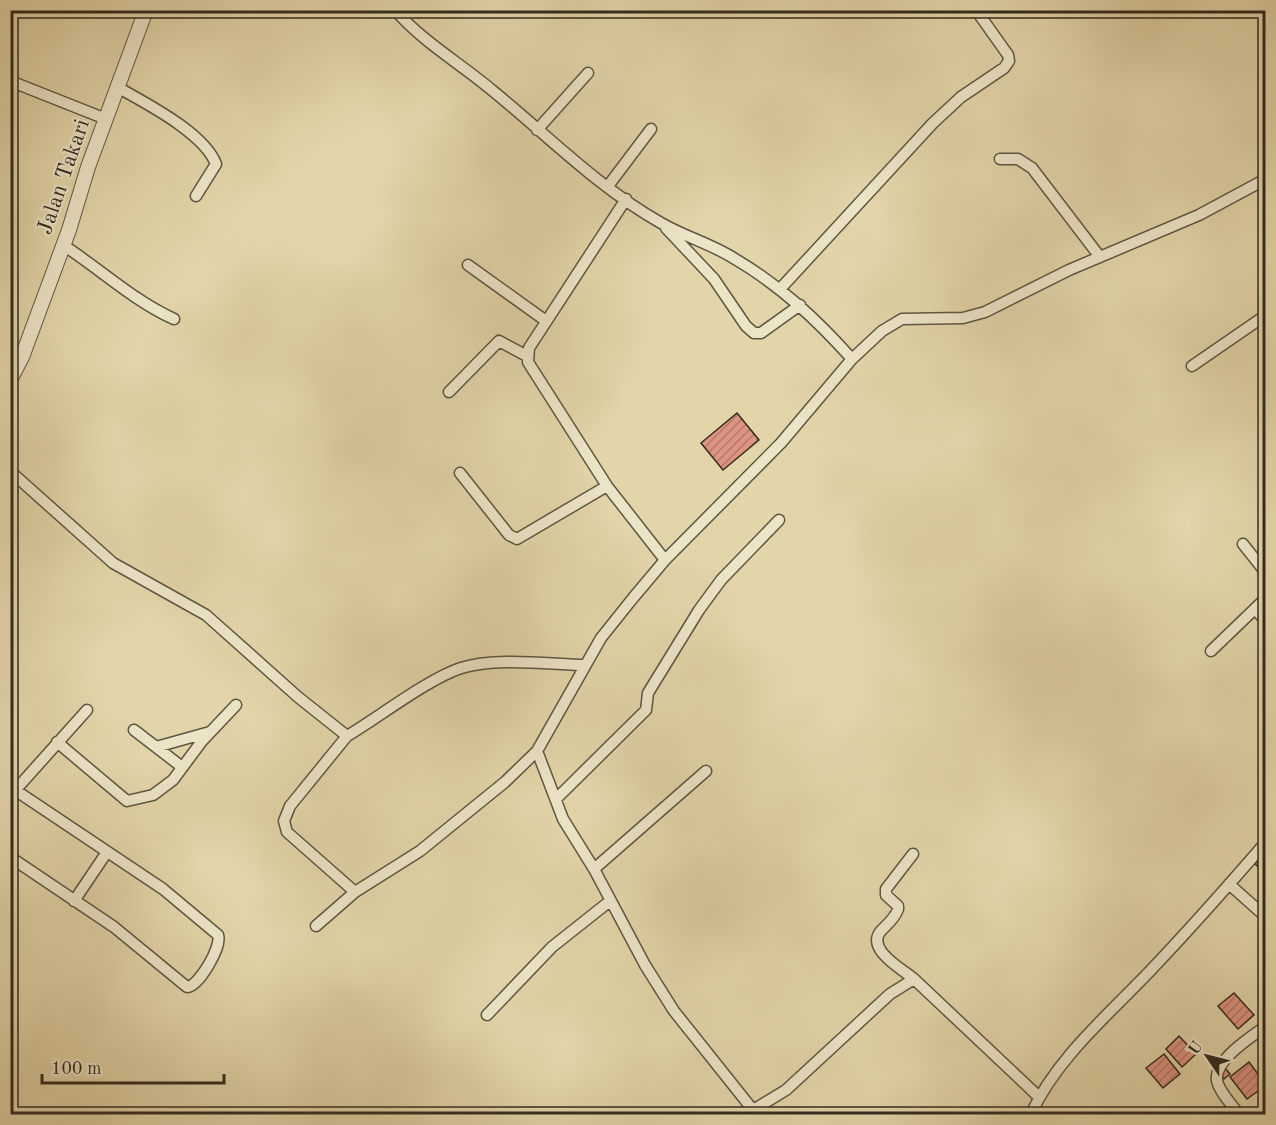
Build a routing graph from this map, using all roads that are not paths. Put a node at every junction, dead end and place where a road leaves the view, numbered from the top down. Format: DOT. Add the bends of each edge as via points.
graph roads {
  1 [pos="146,10"];
  2 [pos="394,10"];
  3 [pos="976,10"];
  4 [pos="588,73"];
  5 [pos="10,81"];
  6 [pos="119,88"];
  7 [pos="106,119"];
  8 [pos="651,129"];
  9 [pos="537,130"];
  10 [pos="1000,159"];
  11 [pos="1266,179"];
  12 [pos="608,186"];
  13 [pos="196,196"];
  14 [pos="627,199"];
  15 [pos="662,223"];
  16 [pos="63,245"];
  17 [pos="1100,257"];
  18 [pos="468,265"];
  19 [pos="781,288"];
  20 [pos="800,305"];
  21 [pos="1266,315"];
  22 [pos="174,319"];
  23 [pos="546,321"];
  24 [pos="527,356"];
  25 [pos="852,359"];
  26 [pos="1192,366"];
  27 [pos="10,380"];
  28 [pos="449,392"];
  29 [pos="10,471"];
  30 [pos="460,473"];
  31 [pos="607,486"];
  32 [pos="779,520"];
  33 [pos="1243,544"];
  34 [pos="665,561"];
  35 [pos="1266,573"];
  36 [pos="1266,598"];
  37 [pos="1255,609"];
  38 [pos="1266,621"];
  39 [pos="1211,651"];
  40 [pos="585,666"];
  41 [pos="236,705"];
  42 [pos="87,710"];
  43 [pos="134,730"];
  44 [pos="210,732"];
  45 [pos="347,736"];
  46 [pos="57,742"];
  47 [pos="156,747"];
  48 [pos="537,751"];
  49 [pos="182,767"];
  50 [pos="705,771"];
  51 [pos="13,793"];
  52 [pos="556,799"];
  53 [pos="1266,842"];
  54 [pos="107,852"];
  55 [pos="913,854"];
  56 [pos="10,857"];
  57 [pos="594,869"];
  58 [pos="1229,884"];
  59 [pos="355,892"];
  60 [pos="74,901"];
  61 [pos="610,901"];
  62 [pos="1266,917"];
  63 [pos="316,926"];
  64 [pos="914,979"];
  65 [pos="487,1015"];
  66 [pos="1266,1026"];
  67 [pos="1039,1097"];
  68 [pos="754,1112"];
  69 [pos="1031,1114"];
  70 [pos="1239,1114"];
  1 -- 6 [label="street, Jalan Takari"];
  2 -- 9 [label="street" via="419,35"];
  3 -- 19 [label="street" via="1009,61 933,123"];
  4 -- 9 [label="street"];
  5 -- 7 [label="street"];
  6 -- 7 [label="street, Jalan Takari"];
  6 -- 13 [label="street" via="169,118 214,158 213,172"];
  7 -- 16 [label="street, Jalan Takari"];
  8 -- 12 [label="street"];
  9 -- 12 [label="street"];
  10 -- 17 [label="street" via="1018,159 1032,168"];
  11 -- 17 [label="street" via="1178,226"];
  12 -- 14 [label="street"];
  14 -- 15 [label="street"];
  14 -- 23 [label="street"];
  15 -- 19 [label="street" via="734,258"];
  15 -- 20 [label="street" via="714,279 754,333 761,333"];
  16 -- 22 [label="street" via="149,308"];
  16 -- 27 [label="street, Jalan Takari"];
  17 -- 25 [label="street" via="974,316 894,322"];
  18 -- 23 [label="street"];
  19 -- 20 [label="street"];
  20 -- 25 [label="street"];
  21 -- 26 [label="street"];
  23 -- 24 [label="street"];
  24 -- 28 [label="street" via="499,341"];
  24 -- 31 [label="street"];
  25 -- 34 [label="street" via="781,443"];
  29 -- 45 [label="street" via="113,563 206,615"];
  30 -- 31 [label="street" via="509,535 517,539"];
  31 -- 34 [label="street"];
  32 -- 52 [label="street" via="721,579 699,610 648,693 646,710"];
  33 -- 35 [label="street"];
  34 -- 40 [label="street" via="601,638"];
  36 -- 37 [label="street"];
  37 -- 38 [label="street"];
  37 -- 39 [label="street"];
  40 -- 45 [label="street" via="490,664 462,668"];
  40 -- 48 [label="street"];
  41 -- 44 [label="street"];
  42 -- 46 [label="street"];
  43 -- 47 [label="street"];
  44 -- 47 [label="street"];
  44 -- 49 [label="street"];
  45 -- 59 [label="street" via="290,806 284,821 287,831"];
  46 -- 49 [label="street" via="127,801 160,790"];
  46 -- 51 [label="street"];
  47 -- 49 [label="street"];
  48 -- 52 [label="street"];
  48 -- 59 [label="street" via="420,851"];
  50 -- 57 [label="street"];
  51 -- 54 [label="street"];
  52 -- 57 [label="street" via="563,819"];
  53 -- 58 [label="street"];
  54 -- 60 [label="street"];
  54 -- 60 [label="street" via="163,889 218,935 219,947 196,982 187,987 114,927"];
  55 -- 64 [label="street" via="886,889 898,912 877,942 880,950"];
  56 -- 60 [label="street"];
  57 -- 61 [label="street"];
  58 -- 62 [label="street"];
  58 -- 67 [label="street" via="1085,1039"];
  59 -- 63 [label="street"];
  61 -- 65 [label="street" via="552,947"];
  61 -- 68 [label="street" via="674,1011"];
  64 -- 67 [label="street"];
  64 -- 68 [label="street" via="890,994 786,1090"];
  66 -- 70 [label="street" via="1221,1064 1216,1074 1217,1083"];
  67 -- 69 [label="street"];
}
